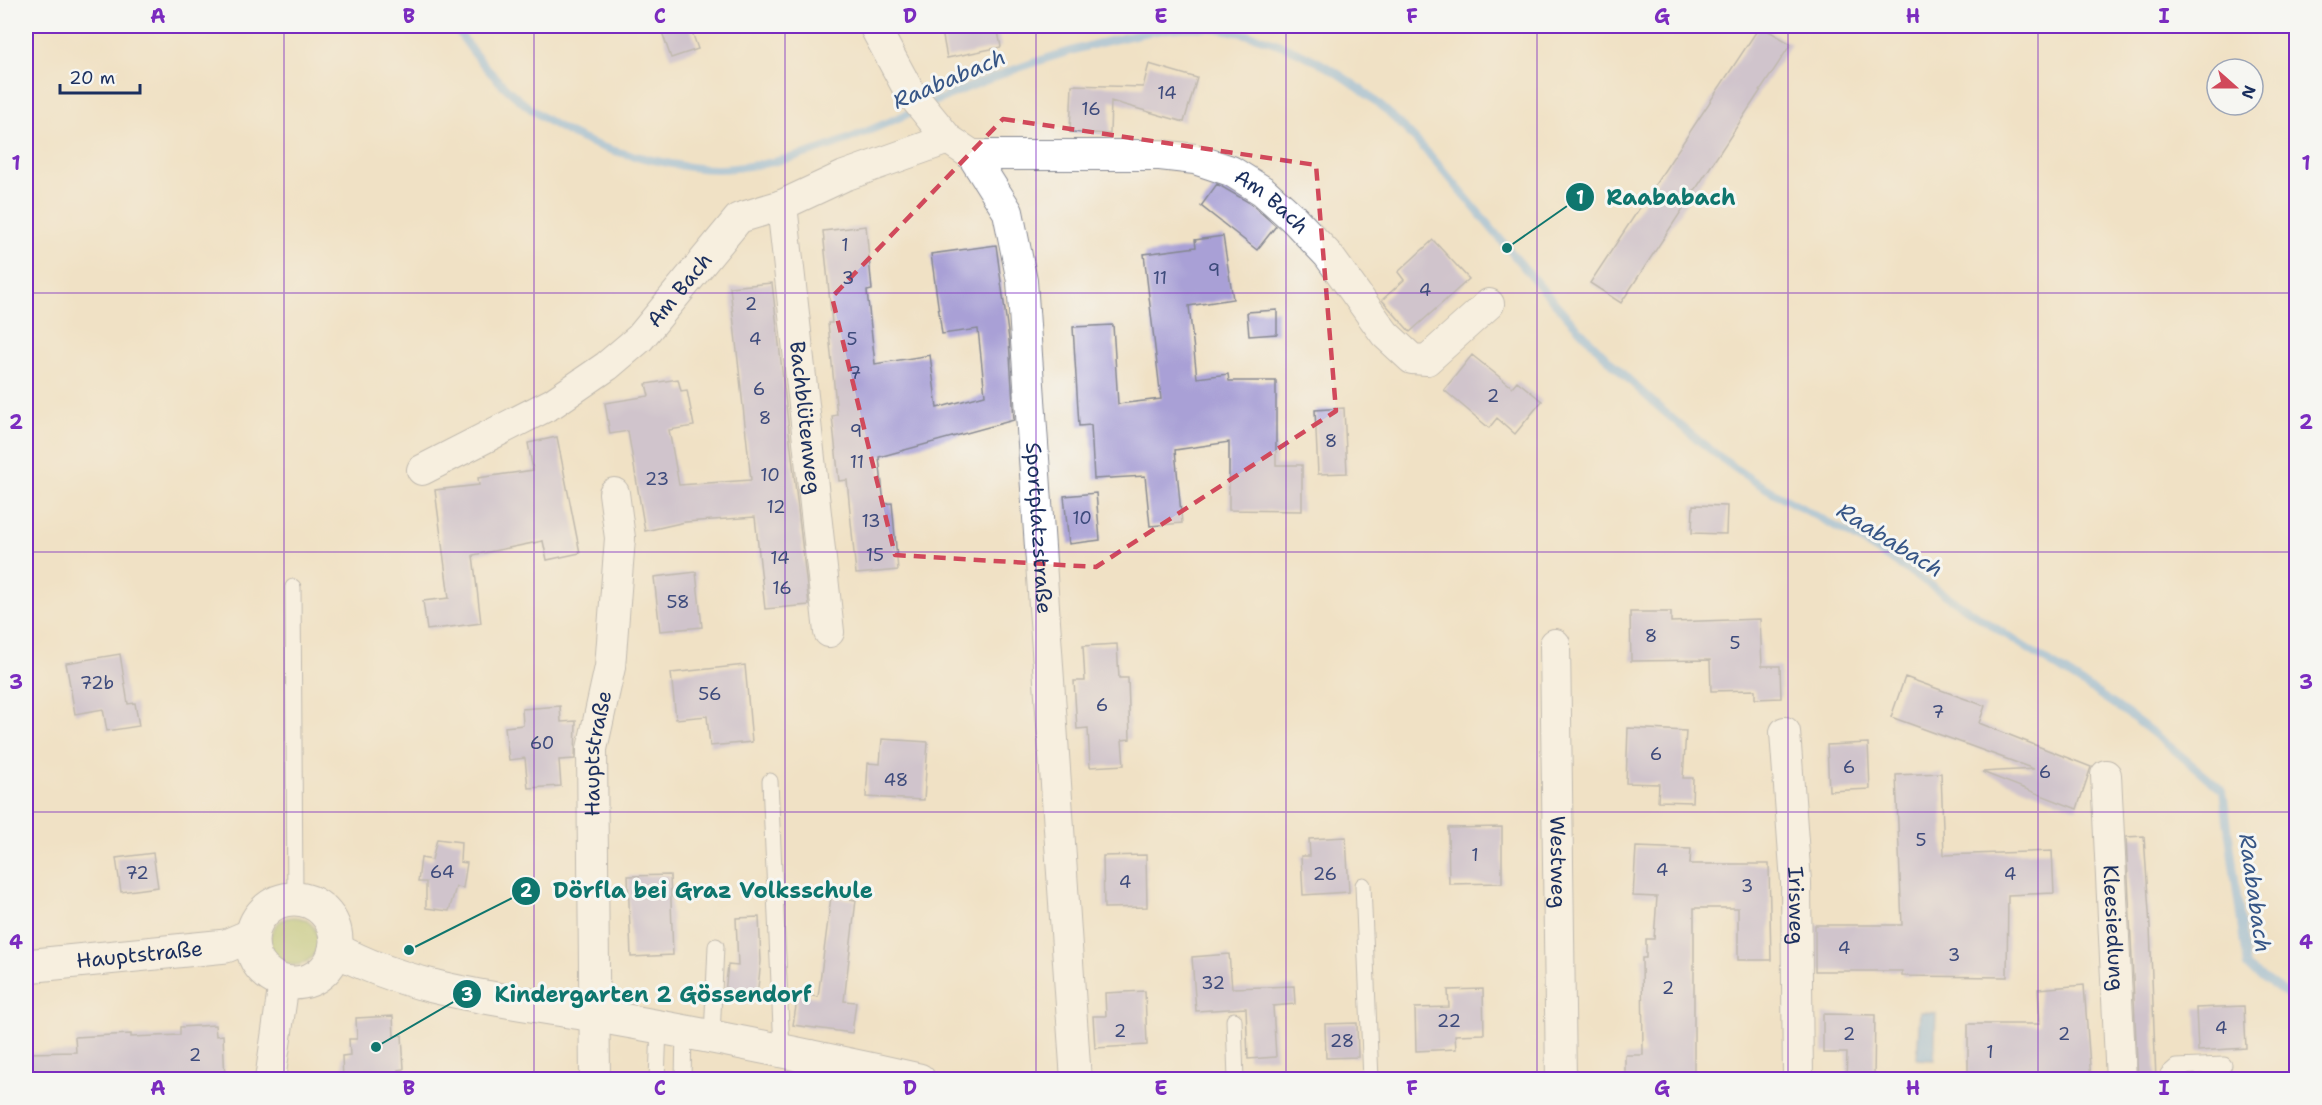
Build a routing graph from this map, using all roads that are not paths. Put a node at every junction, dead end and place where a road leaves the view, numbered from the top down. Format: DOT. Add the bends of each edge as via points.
graph roads {
  1 [pos="874,26"];
  2 [pos="940,129"];
  3 [pos="972,155"];
  4 [pos="782,205"];
  5 [pos="1489,303"];
  6 [pos="422,470"];
  7 [pos="614,493"];
  8 [pos="293,587"];
  9 [pos="829,632"];
  10 [pos="1555,644"];
  11 [pos="1785,732"];
  12 [pos="2106,775"];
  13 [pos="770,781"];
  14 [pos="1363,885"];
  15 [pos="295,899"];
  16 [pos="252,935"];
  17 [pos="716,946"];
  18 [pos="335,949"];
  19 [pos="26,966"];
  20 [pos="284,982"];
  21 [pos="594,1015"];
  22 [pos="1234,1020"];
  23 [pos="685,1032"];
  24 [pos="800,1061"];
  25 [pos="2224,1065"];
  26 [pos="270,1080"];
  27 [pos="595,1080"];
  28 [pos="657,1080"];
  29 [pos="683,1080"];
  30 [pos="919,1080"];
  31 [pos="1076,1080"];
  32 [pos="1236,1080"];
  33 [pos="1371,1080"];
  34 [pos="1561,1080"];
  35 [pos="1798,1080"];
  36 [pos="2121,1080"];
  37 [pos="2169,1080"];
  1 -- 2 [label="street, Sportplatzstraße" via="909,92"];
  2 -- 3 [label="street, Sportplatzstraße"];
  2 -- 4 [label="street, Am Bach"];
  3 -- 5 [label="street, Am Bach" via="1160,155 1195,159 1231,171 1263,191 1293,218 1328,255 1385,334 1412,359 1427,360"];
  3 -- 31 [label="street, Sportplatzstraße" via="1008,212 1022,281"];
  4 -- 6 [label="street, Am Bach" via="739,218 640,338 607,366 553,403"];
  4 -- 9 [label="street, Bachblütenweg"];
  7 -- 21 [label="street, Hauptstraße" via="620,538 610,667 592,749"];
  8 -- 15 [label="lane"];
  10 -- 34 [label="street, Westweg"];
  11 -- 35 [label="street, Irisweg" via="1796,882"];
  12 -- 36 [label="street, Kleesiedlung"];
  13 -- 24 [label="lane"];
  14 -- 33 [label="lane"];
  15 -- 16 [label="main road" via="265,910"];
  15 -- 18 [label="main road" via="315,905 326,914 335,932"];
  16 -- 19 [label="main road, Hauptstraße" via="226,946"];
  16 -- 20 [label="main road" via="253,954 261,969"];
  17 -- 23 [label="lane"];
  18 -- 20 [label="main road" via="325,969 313,978 299,983"];
  18 -- 21 [label="main road" via="372,967 465,993"];
  20 -- 26 [label="street"];
  21 -- 23 [label="main road"];
  21 -- 27 [label="street, Hauptstraße"];
  22 -- 32 [label="lane"];
  23 -- 24 [label="main road"];
  23 -- 28 [label="lane"];
  23 -- 29 [label="lane"];
  24 -- 30 [label="main road"];
  25 -- 37 [label="lane" via="2176,1067 2168,1074"];
}
